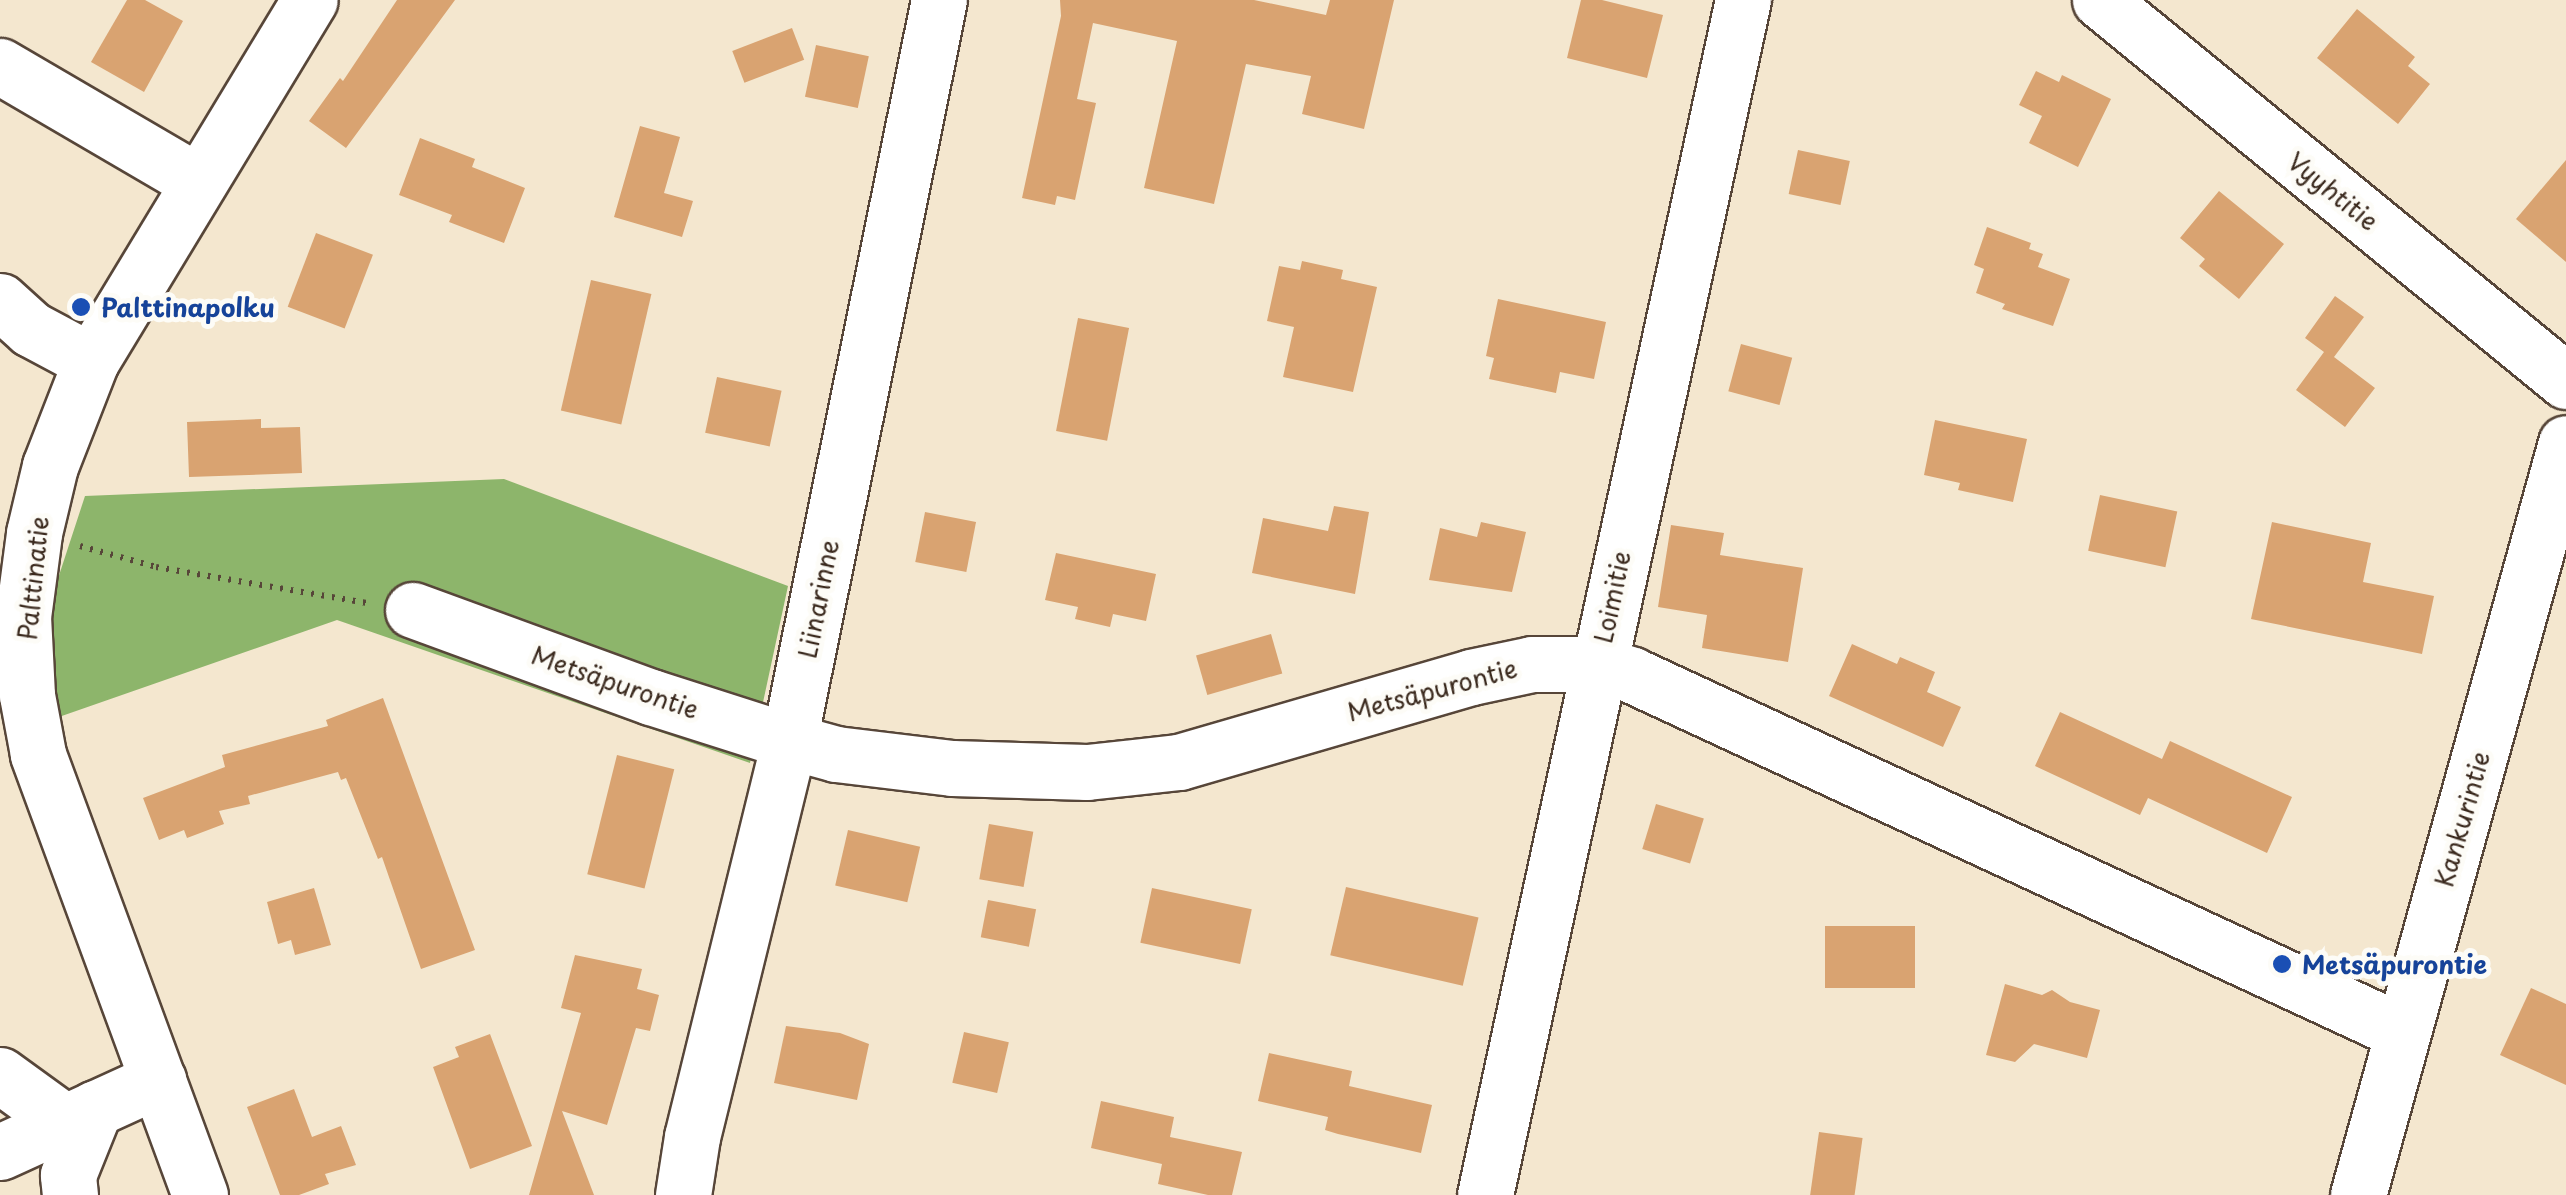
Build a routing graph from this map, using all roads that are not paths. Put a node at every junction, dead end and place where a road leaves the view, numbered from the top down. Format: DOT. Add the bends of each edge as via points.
graph roads {
  1 [pos="310,0"];
  2 [pos="939,0"];
  3 [pos="1743,0"];
  4 [pos="2100,0"];
  5 [pos="0,66"];
  6 [pos="198,182"];
  7 [pos="10,321"];
  8 [pos="91,361"];
  9 [pos="2566,381"];
  10 [pos="2566,443"];
  11 [pos="413,610"];
  12 [pos="1598,664"];
  13 [pos="789,741"];
  14 [pos="2402,1032"];
  15 [pos="0,1076"];
  16 [pos="158,1080"];
  17 [pos="80,1115"];
  18 [pos="0,1152"];
  19 [pos="70,1195"];
  20 [pos="200,1195"];
  21 [pos="682,1195"];
  22 [pos="1485,1195"];
  23 [pos="2358,1195"];
  1 -- 6 [label="street, Palttinatie"];
  2 -- 13 [label="street, Liinarinne"];
  3 -- 12 [label="street, Loimitie"];
  4 -- 9 [label="street, Vyyhtitie"];
  5 -- 6 [label="street"];
  6 -- 8 [label="street, Palttinatie"];
  7 -- 8 [label="street"];
  8 -- 16 [label="street, Palttinatie" via="50,466 34,533 23,617 27,695 38,754"];
  10 -- 14 [label="street, Kankurintie"];
  11 -- 13 [label="street, Metsäpurontie"];
  12 -- 13 [label="street, Metsäpurontie" via="1532,664 1180,762 1086,772 952,768 836,754"];
  12 -- 14 [label="street, Metsäpurontie" via="1632,674"];
  12 -- 22 [label="street, Loimitie"];
  13 -- 21 [label="street, Liinarinne"];
  14 -- 23 [label="street, Kankurintie"];
  15 -- 17 [label="street"];
  16 -- 17 [label="street"];
  16 -- 20 [label="street, Palttinatie"];
  17 -- 18 [label="street"];
  17 -- 19 [label="street"];
}
